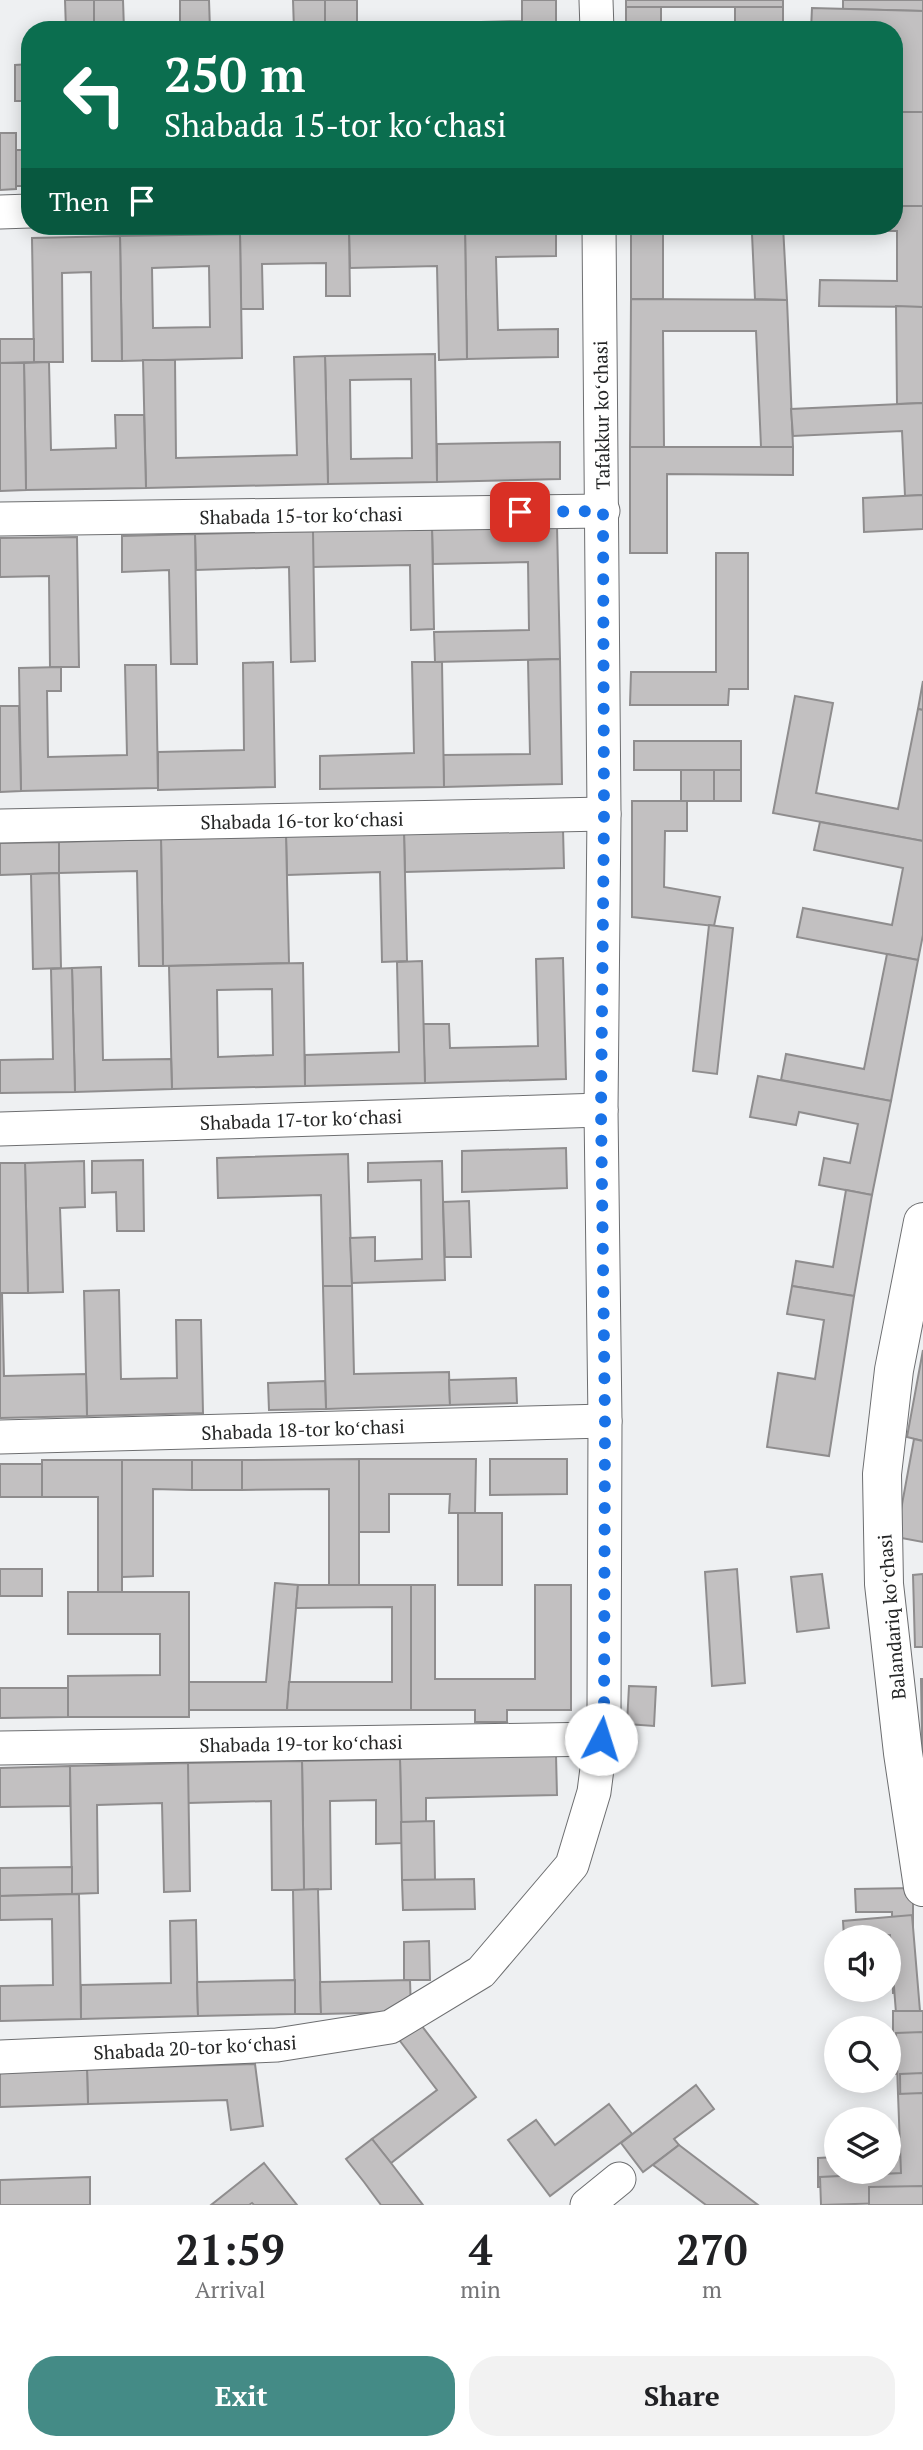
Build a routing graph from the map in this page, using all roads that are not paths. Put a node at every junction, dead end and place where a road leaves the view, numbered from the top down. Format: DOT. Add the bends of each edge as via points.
graph roads {
  1 [pos="596,0"];
  2 [pos="597,21"];
  3 [pos="21,211"];
  4 [pos="0,212"];
  5 [pos="599,235"];
  6 [pos="603,511"];
  7 [pos="0,519"];
  8 [pos="604,814"];
  9 [pos="0,826"];
  10 [pos="601,1110"];
  11 [pos="0,1129"];
  12 [pos="923,1222"];
  13 [pos="605,1421"];
  14 [pos="0,1437"];
  15 [pos="601,1739"];
  16 [pos="0,1748"];
  17 [pos="923,1887"];
  18 [pos="0,2057"];
  19 [pos="619,2179"];
  20 [pos="587,2205"];
  1 -- 2 [label="street"];
  3 -- 4 [label="street"];
  5 -- 6 [label="street, Tafakkur koʻchasi"];
  6 -- 7 [label="street, Shabada 15-tor koʻchasi"];
  6 -- 8 [label="street, Tafakkur koʻchasi"];
  8 -- 9 [label="street, Shabada 16-tor koʻchasi"];
  8 -- 10 [label="street, Tafakkur koʻchasi"];
  10 -- 11 [label="street, Shabada 17-tor koʻchasi"];
  10 -- 13 [label="street, Tafakkur koʻchasi"];
  12 -- 17 [label="street, Balandariq koʻchasi" via="894,1370 882,1474 884,1584"];
  13 -- 14 [label="street, Shabada 18-tor koʻchasi"];
  13 -- 15 [label="street, Tafakkur koʻchasi"];
  15 -- 16 [label="street, Shabada 19-tor koʻchasi"];
  15 -- 18 [label="street, Shabada 20-tor koʻchasi" via="594,1792 572,1865 481,1972 390,2027 277,2045"];
  19 -- 20 [label="street"];
}
